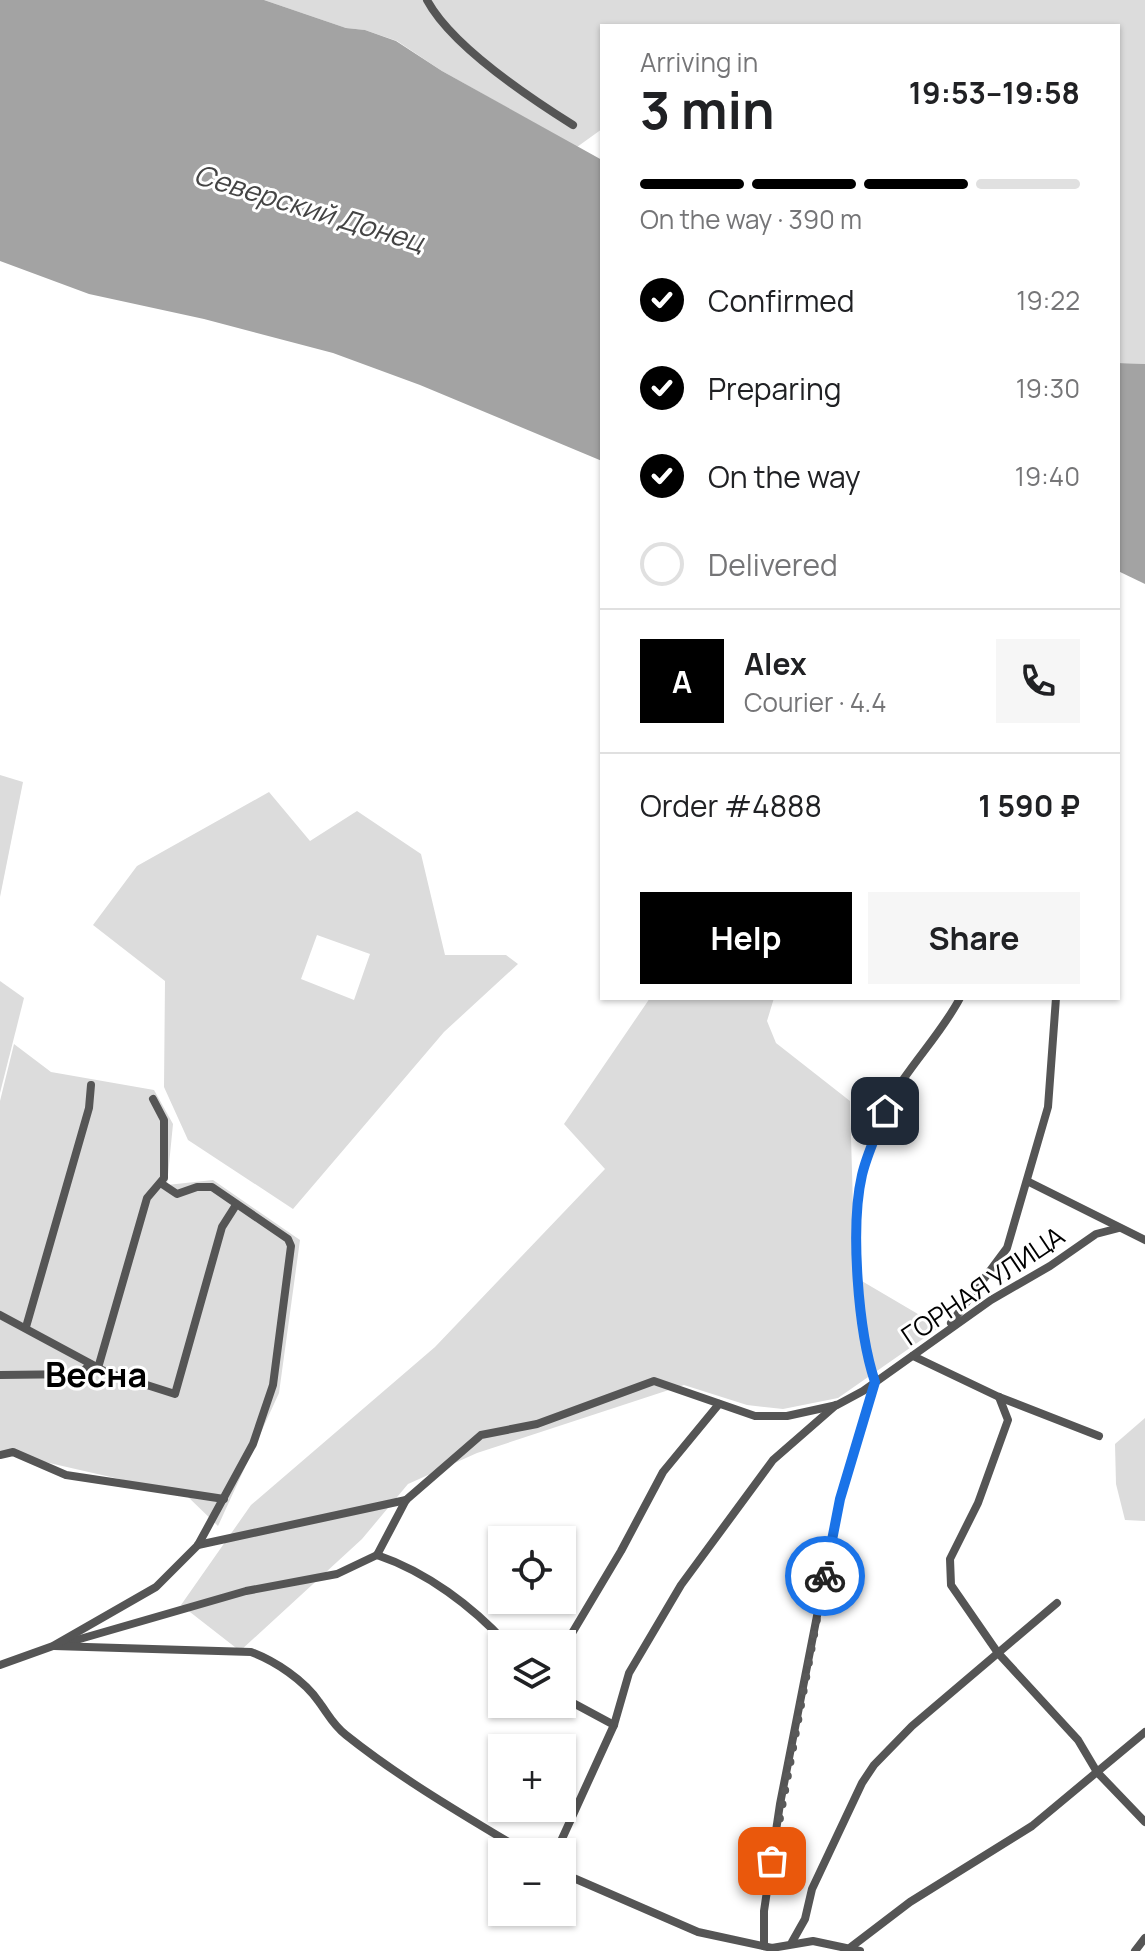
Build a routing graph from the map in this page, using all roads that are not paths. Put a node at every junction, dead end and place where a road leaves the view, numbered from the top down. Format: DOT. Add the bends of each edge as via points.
graph roads {
  1 [pos="427,0"];
  2 [pos="573,125"];
  3 [pos="959,1000"];
  4 [pos="1056,1000"];
  5 [pos="91,1085"];
  6 [pos="153,1099"];
  7 [pos="1027,1181"];
  8 [pos="162,1184"];
  9 [pos="236,1205"];
  10 [pos="1119,1228"];
  11 [pos="1145,1240"];
  12 [pos="0,1315"];
  13 [pos="26,1327"];
  14 [pos="945,1330"];
  15 [pos="913,1356"];
  16 [pos="94,1366"];
  17 [pos="0,1375"];
  18 [pos="875,1382"];
  19 [pos="999,1397"];
  20 [pos="719,1404"];
  21 [pos="837,1405"];
  22 [pos="1099,1436"];
  23 [pos="0,1455"];
  24 [pos="224,1499"];
  25 [pos="406,1500"];
  26 [pos="198,1545"];
  27 [pos="377,1555"];
  28 [pos="1057,1603"];
  29 [pos="494,1630"];
  30 [pos="574,1630"];
  31 [pos="53,1646"];
  32 [pos="998,1653"];
  33 [pos="0,1665"];
  34 [pos="576,1705"];
  35 [pos="614,1725"];
  36 [pos="1145,1732"];
  37 [pos="1097,1772"];
  38 [pos="1145,1822"];
  39 [pos="502,1838"];
  40 [pos="562,1838"];
  41 [pos="576,1879"];
  42 [pos="1145,1938"];
  43 [pos="792,1942"];
  44 [pos="770,1948"];
  45 [pos="855,1949"];
  46 [pos="1135,1951"];
  1 -- 2 [label="street" via="491,66"];
  3 -- 18 [label="street" via="885,1111 862,1173 856,1229 860,1295"];
  4 -- 7 [label="street" via="1048,1107"];
  5 -- 13 [label="street" via="89,1108"];
  6 -- 8 [label="street" via="164,1120"];
  7 -- 10 [label="street"];
  7 -- 14 [label="street" via="1003,1256"];
  8 -- 9 [label="street" via="177,1194 212,1187"];
  8 -- 16 [label="street" via="147,1198"];
  9 -- 16 [label="street" via="222,1227 175,1394"];
  9 -- 24 [label="street" via="288,1239 292,1256 273,1385 253,1444"];
  10 -- 11 [label="street"];
  10 -- 14 [label="street, ГОРНАЯ УЛИЦА" via="1096,1234"];
  12 -- 13 [label="street"];
  13 -- 16 [label="street"];
  14 -- 15 [label="street, ГОРНАЯ УЛИЦА"];
  15 -- 18 [label="street, ГОРНАЯ УЛИЦА"];
  15 -- 19 [label="street"];
  16 -- 17 [label="street" via="81,1374"];
  18 -- 21 [label="street, ГОРНАЯ УЛИЦА"];
  18 -- 44 [label="street" via="840,1499 780,1804 764,1911"];
  19 -- 22 [label="street"];
  19 -- 32 [label="street" via="1008,1420 978,1503 950,1559 951,1585"];
  20 -- 21 [label="street, ГОРНАЯ УЛИЦА" via="774,1418"];
  20 -- 25 [label="street, ГОРНАЯ УЛИЦА" via="654,1381 638,1384 537,1424 481,1435"];
  20 -- 30 [label="street" via="663,1472"];
  21 -- 35 [label="street" via="773,1460 681,1585 629,1673"];
  23 -- 24 [label="street" via="13,1452 66,1475"];
  24 -- 26 [label="street"];
  25 -- 26 [label="street"];
  25 -- 27 [label="street, ГОРНАЯ УЛИЦА"];
  26 -- 31 [label="street" via="156,1587"];
  27 -- 29 [label="street" via="402,1563 477,1612"];
  27 -- 31 [label="street" via="337,1574 246,1591"];
  28 -- 32 [label="street"];
  31 -- 33 [label="street"];
  31 -- 39 [label="street" via="251,1652 272,1660 318,1699 346,1735"];
  32 -- 37 [label="street" via="1078,1740"];
  32 -- 43 [label="street" via="874,1765 812,1889 805,1919"];
  34 -- 35 [label="street"];
  35 -- 40 [label="street"];
  36 -- 37 [label="street"];
  37 -- 38 [label="street"];
  37 -- 45 [label="street" via="1032,1826 910,1902"];
  41 -- 44 [label="street" via="677,1926"];
  42 -- 46 [label="street"];
  43 -- 44 [label="street"];
  43 -- 45 [label="street"];
}
